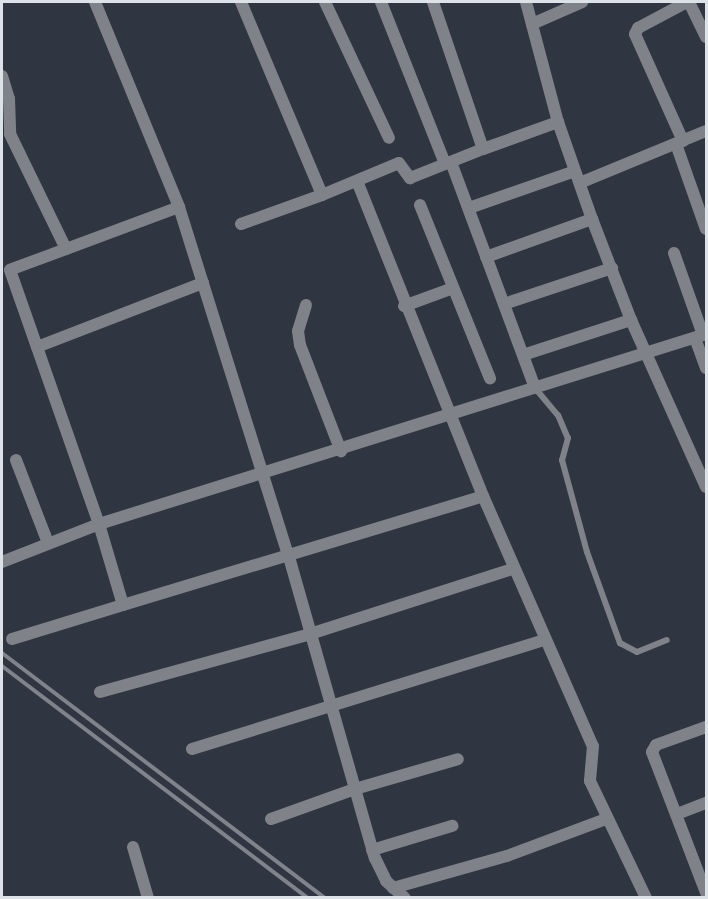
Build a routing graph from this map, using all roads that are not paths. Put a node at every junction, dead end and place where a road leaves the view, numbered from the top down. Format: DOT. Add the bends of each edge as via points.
graph roads {
  1 [pos="95,2"];
  2 [pos="242,2"];
  3 [pos="325,2"];
  4 [pos="381,2"];
  5 [pos="433,2"];
  6 [pos="526,2"];
  7 [pos="582,2"];
  8 [pos="688,2"];
  9 [pos="532,24"];
  10 [pos="706,37"];
  11 [pos="2,76"];
  12 [pos="558,122"];
  13 [pos="706,131"];
  14 [pos="389,138"];
  15 [pos="679,142"];
  16 [pos="483,149"];
  17 [pos="448,163"];
  18 [pos="578,176"];
  19 [pos="357,181"];
  20 [pos="322,195"];
  21 [pos="420,205"];
  22 [pos="179,207"];
  23 [pos="468,208"];
  24 [pos="592,219"];
  25 [pos="241,224"];
  26 [pos="706,229"];
  27 [pos="66,249"];
  28 [pos="674,253"];
  29 [pos="486,256"];
  30 [pos="612,268"];
  31 [pos="203,283"];
  32 [pos="453,288"];
  33 [pos="504,304"];
  34 [pos="306,305"];
  35 [pos="404,306"];
  36 [pos="631,320"];
  37 [pos="702,336"];
  38 [pos="37,347"];
  39 [pos="645,353"];
  40 [pos="523,356"];
  41 [pos="706,368"];
  42 [pos="490,378"];
  43 [pos="535,388"];
  44 [pos="452,415"];
  45 [pos="342,451"];
  46 [pos="16,460"];
  47 [pos="262,476"];
  48 [pos="706,487"];
  49 [pos="483,496"];
  50 [pos="99,524"];
  51 [pos="48,543"];
  52 [pos="289,557"];
  53 [pos="2,562"];
  54 [pos="513,568"];
  55 [pos="123,605"];
  56 [pos="310,634"];
  57 [pos="12,639"];
  58 [pos="545,640"];
  59 [pos="667,640"];
  60 [pos="100,692"];
  61 [pos="332,709"];
  62 [pos="706,727"];
  63 [pos="192,749"];
  64 [pos="458,759"];
  65 [pos="355,789"];
  66 [pos="706,803"];
  67 [pos="677,814"];
  68 [pos="271,819"];
  69 [pos="606,819"];
  70 [pos="452,826"];
  71 [pos="133,847"];
  72 [pos="372,850"];
  73 [pos="393,888"];
  74 [pos="706,893"];
  75 [pos="148,897"];
  76 [pos="405,897"];
  77 [pos="646,897"];
  1 -- 22 [label="street"];
  2 -- 20 [label="street"];
  3 -- 14 [label="street"];
  4 -- 17 [label="street"];
  5 -- 16 [label="street"];
  6 -- 9 [label="street"];
  7 -- 9 [label="street"];
  8 -- 10 [label="street"];
  8 -- 15 [label="street" via="638,28 635,34"];
  9 -- 12 [label="street"];
  11 -- 27 [label="street" via="9,99 10,134"];
  12 -- 16 [label="street"];
  12 -- 18 [label="street"];
  13 -- 15 [label="street"];
  15 -- 18 [label="street"];
  15 -- 26 [label="street"];
  16 -- 17 [label="street"];
  17 -- 19 [label="street" via="410,178 401,162"];
  17 -- 23 [label="street"];
  18 -- 23 [label="street"];
  18 -- 24 [label="street"];
  19 -- 20 [label="street"];
  19 -- 35 [label="street"];
  20 -- 25 [label="street"];
  21 -- 32 [label="street"];
  22 -- 27 [label="street"];
  22 -- 31 [label="street"];
  23 -- 29 [label="street"];
  24 -- 29 [label="street"];
  24 -- 30 [label="street"];
  27 -- 38 [label="street" via="10,270"];
  28 -- 37 [label="street"];
  29 -- 33 [label="street"];
  30 -- 33 [label="street"];
  30 -- 36 [label="street"];
  31 -- 38 [label="street"];
  31 -- 47 [label="street"];
  32 -- 35 [label="street"];
  32 -- 42 [label="street"];
  33 -- 40 [label="street"];
  34 -- 45 [label="street" via="298,339"];
  35 -- 44 [label="street"];
  36 -- 39 [label="street"];
  36 -- 40 [label="street"];
  37 -- 39 [label="street"];
  37 -- 41 [label="street"];
  38 -- 50 [label="street"];
  39 -- 43 [label="street"];
  39 -- 48 [label="street"];
  40 -- 43 [label="street"];
  43 -- 44 [label="street"];
  43 -- 59 [label="lane" via="558,415 568,438 562,460 587,552 620,643 637,652"];
  44 -- 45 [label="street"];
  44 -- 49 [label="street"];
  45 -- 47 [label="street"];
  46 -- 51 [label="street"];
  47 -- 50 [label="street"];
  47 -- 52 [label="street"];
  49 -- 52 [label="street"];
  49 -- 54 [label="street"];
  50 -- 51 [label="street"];
  50 -- 55 [label="street"];
  51 -- 53 [label="street"];
  52 -- 55 [label="street"];
  52 -- 56 [label="street"];
  54 -- 56 [label="street"];
  54 -- 58 [label="street"];
  55 -- 57 [label="street"];
  56 -- 60 [label="street"];
  56 -- 61 [label="street"];
  58 -- 61 [label="street"];
  58 -- 69 [label="street" via="593,746 590,781"];
  61 -- 63 [label="street"];
  61 -- 65 [label="street"];
  62 -- 67 [label="street" via="652,748"];
  64 -- 65 [label="street"];
  65 -- 68 [label="street"];
  65 -- 72 [label="street"];
  66 -- 67 [label="street"];
  67 -- 74 [label="street"];
  69 -- 73 [label="street" via="507,856"];
  69 -- 77 [label="street"];
  70 -- 72 [label="street"];
  71 -- 75 [label="street"];
  72 -- 73 [label="street"];
  73 -- 76 [label="street"];
}
